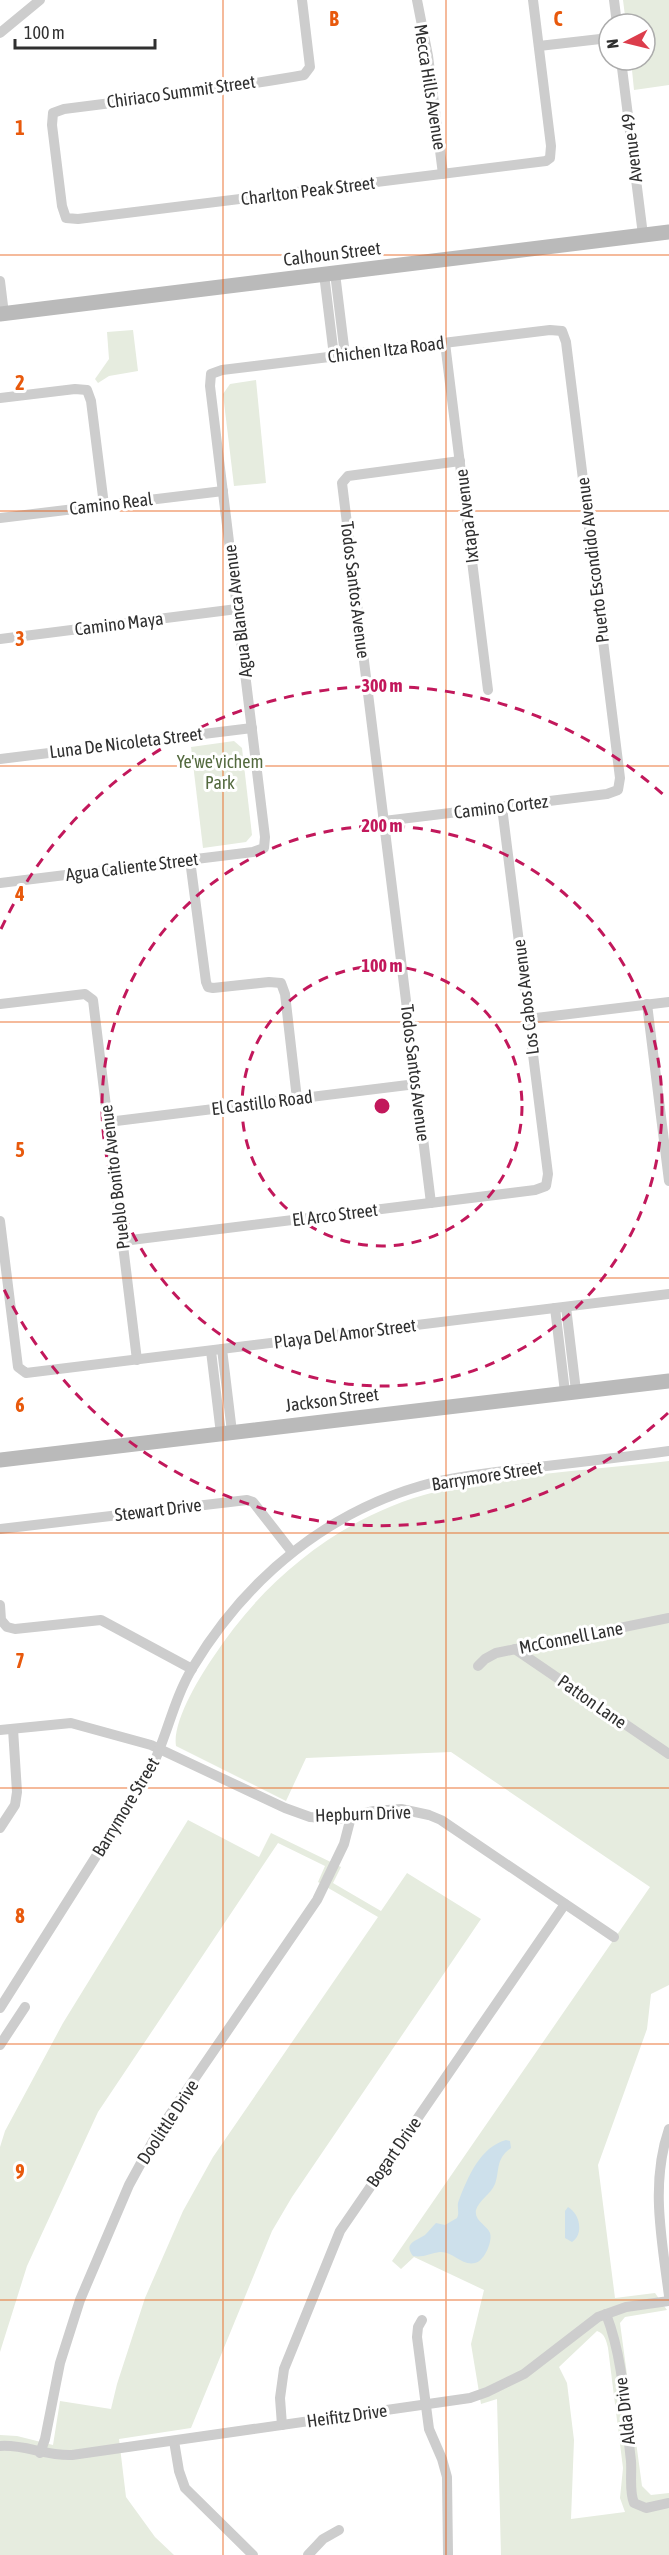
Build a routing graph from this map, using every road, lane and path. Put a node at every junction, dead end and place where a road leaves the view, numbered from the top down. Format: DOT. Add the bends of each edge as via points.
graph roads {
  1 [pos="40,0"];
  2 [pos="302,0"];
  3 [pos="417,0"];
  4 [pos="533,0"];
  5 [pos="0,33"];
  6 [pos="597,39"];
  7 [pos="539,46"];
  8 [pos="622,72"];
  9 [pos="443,174"];
  10 [pos="66,218"];
  11 [pos="669,232"];
  12 [pos="643,236"];
  13 [pos="330,274"];
  14 [pos="0,281"];
  15 [pos="2,314"];
  16 [pos="562,331"];
  17 [pos="445,343"];
  18 [pos="340,356"];
  19 [pos="211,374"];
  20 [pos="0,398"];
  21 [pos="460,461"];
  22 [pos="223,490"];
  23 [pos="104,505"];
  24 [pos="0,518"];
  25 [pos="237,609"];
  26 [pos="0,639"];
  27 [pos="488,690"];
  28 [pos="252,728"];
  29 [pos="0,759"];
  30 [pos="618,790"];
  31 [pos="502,807"];
  32 [pos="384,821"];
  33 [pos="264,848"];
  34 [pos="190,860"];
  35 [pos="0,884"];
  36 [pos="669,1002"];
  37 [pos="0,1004"];
  38 [pos="647,1004"];
  39 [pos="528,1019"];
  40 [pos="416,1084"];
  41 [pos="297,1099"];
  42 [pos="108,1122"];
  43 [pos="669,1180"];
  44 [pos="546,1186"];
  45 [pos="431,1203"];
  46 [pos="0,1221"];
  47 [pos="123,1241"];
  48 [pos="669,1294"];
  49 [pos="560,1308"];
  50 [pos="217,1350"];
  51 [pos="137,1360"];
  52 [pos="669,1381"];
  53 [pos="570,1391"];
  54 [pos="227,1433"];
  55 [pos="669,1451"];
  56 [pos="0,1460"];
  57 [pos="0,1529"];
  58 [pos="292,1552"];
  59 [pos="0,1605"];
  60 [pos="669,1618"];
  61 [pos="515,1649"];
  62 [pos="478,1666"];
  63 [pos="192,1669"];
  64 [pos="13,1729"];
  65 [pos="0,1730"];
  66 [pos="161,1749"];
  67 [pos="669,1755"];
  68 [pos="351,1817"];
  69 [pos="0,1828"];
  70 [pos="565,1904"];
  71 [pos="614,1938"];
  72 [pos="25,2007"];
  73 [pos="0,2008"];
  74 [pos="0,2045"];
  75 [pos="669,2129"];
  76 [pos="669,2299"];
  77 [pos="606,2314"];
  78 [pos="422,2320"];
  79 [pos="426,2406"];
  80 [pos="282,2425"];
  81 [pos="174,2441"];
  82 [pos="0,2446"];
  83 [pos="40,2453"];
  84 [pos="669,2503"];
  85 [pos="339,2530"];
  86 [pos="253,2555"];
  87 [pos="308,2555"];
  88 [pos="448,2555"];
  1 -- 5 [label="street"];
  2 -- 10 [label="street, Chiriaco Summit Street" via="308,72 229,88 53,113"];
  3 -- 9 [label="street, Mecca Hills Avenue"];
  4 -- 7 [label="street"];
  6 -- 7 [label="street"];
  7 -- 9 [label="street, Charlton Peak Street" via="550,158"];
  8 -- 12 [label="street, Avenue 49"];
  9 -- 10 [label="street, Charlton Peak Street"];
  11 -- 12 [label="street, Calhoun Street"];
  12 -- 13 [label="street, Calhoun Street"];
  13 -- 15 [label="street, Calhoun Street"];
  13 -- 18 [label="street"];
  14 -- 15 [label="street"];
  16 -- 17 [label="street, Chichen Itza Road"];
  16 -- 30 [label="street, Puerto Escondido Avenue" via="620,778"];
  17 -- 18 [label="street, Chichen Itza Road"];
  17 -- 21 [label="street, Ixtapa Avenue"];
  18 -- 19 [label="street, Chichen Itza Road"];
  19 -- 22 [label="street, Agua Blanca Avenue"];
  20 -- 23 [label="street" via="87,390"];
  21 -- 27 [label="street, Ixtapa Avenue"];
  21 -- 32 [label="street, Todos Santos Avenue" via="344,478"];
  22 -- 23 [label="street, Camino Real"];
  22 -- 25 [label="street, Agua Blanca Avenue"];
  23 -- 24 [label="street, Camino Real"];
  25 -- 26 [label="street, Camino Maya"];
  25 -- 28 [label="street, Agua Blanca Avenue"];
  28 -- 29 [label="street, Luna De Nicoleta Street"];
  28 -- 33 [label="street, Agua Blanca Avenue"];
  30 -- 31 [label="street, Camino Cortez"];
  31 -- 32 [label="street, Camino Cortez"];
  31 -- 39 [label="street, Los Cabos Avenue"];
  32 -- 40 [label="street, Todos Santos Avenue"];
  33 -- 34 [label="street, Agua Caliente Street"];
  34 -- 35 [label="street, Agua Caliente Street"];
  34 -- 41 [label="street" via="206,982 213,988 280,983 285,994"];
  36 -- 38 [label="street"];
  37 -- 42 [label="street, Pueblo Bonito Avenue" via="78,994 90,996"];
  38 -- 39 [label="street"];
  38 -- 43 [label="street"];
  39 -- 44 [label="street, Los Cabos Avenue" via="548,1174"];
  40 -- 41 [label="street, El Castillo Road"];
  40 -- 45 [label="street, Todos Santos Avenue"];
  41 -- 42 [label="street, El Castillo Road"];
  42 -- 47 [label="street, Pueblo Bonito Avenue"];
  44 -- 45 [label="street, El Arco Street"];
  45 -- 47 [label="street, El Arco Street"];
  46 -- 51 [label="street, Playa Del Amor Street" via="21,1372"];
  47 -- 51 [label="street, Pueblo Bonito Avenue"];
  48 -- 49 [label="street, Playa Del Amor Street"];
  49 -- 50 [label="street, Playa Del Amor Street"];
  49 -- 53 [label="street"];
  50 -- 51 [label="street, Playa Del Amor Street"];
  50 -- 54 [label="street"];
  52 -- 53 [label="street, Jackson Street"];
  53 -- 54 [label="street, Jackson Street"];
  54 -- 56 [label="street, Jackson Street"];
  55 -- 58 [label="street, Barrymore Street" via="434,1483 368,1506"];
  57 -- 58 [label="street, Stewart Drive" via="247,1500 253,1502"];
  58 -- 63 [label="street, Barrymore Street" via="247,1593"];
  59 -- 63 [label="street" via="7,1627 101,1620"];
  60 -- 61 [label="street, McConnell Lane"];
  61 -- 62 [label="street, McConnell Lane" via="485,1659"];
  61 -- 67 [label="street, Patton Lane"];
  63 -- 66 [label="street, Barrymore Street" via="169,1717"];
  64 -- 65 [label="street, Hepburn Drive"];
  64 -- 66 [label="street, Hepburn Drive" via="71,1723"];
  64 -- 69 [label="street" via="17,1792 15,1805"];
  66 -- 68 [label="street, Hepburn Drive" via="297,1813 324,1819"];
  66 -- 73 [label="street, Barrymore Street"];
  68 -- 70 [label="street, Hepburn Drive" via="387,1809 429,1815"];
  68 -- 83 [label="street, Doolittle Drive" via="344,1844 317,1900 159,2132 129,2185 75,2313 56,2376"];
  70 -- 71 [label="street, Hepburn Drive"];
  70 -- 80 [label="street, Bogart Drive" via="340,2231 284,2369"];
  72 -- 74 [label="street"];
  75 -- 76 [label="street" via="657,2189"];
  76 -- 77 [label="street, Heifitz Drive"];
  77 -- 79 [label="street, Heifitz Drive" via="503,2385 470,2398"];
  77 -- 84 [label="street, Alda Drive" via="616,2342 632,2497 640,2506"];
  78 -- 79 [label="street" via="417,2337"];
  79 -- 80 [label="street, Heifitz Drive"];
  79 -- 88 [label="street" via="429,2429 447,2477"];
  80 -- 81 [label="street, Heifitz Drive"];
  81 -- 83 [label="street, Heifitz Drive" via="72,2455"];
  81 -- 86 [label="street" via="185,2488"];
  82 -- 83 [label="street, Heifitz Drive"];
  85 -- 87 [label="street" via="323,2539"];
}
